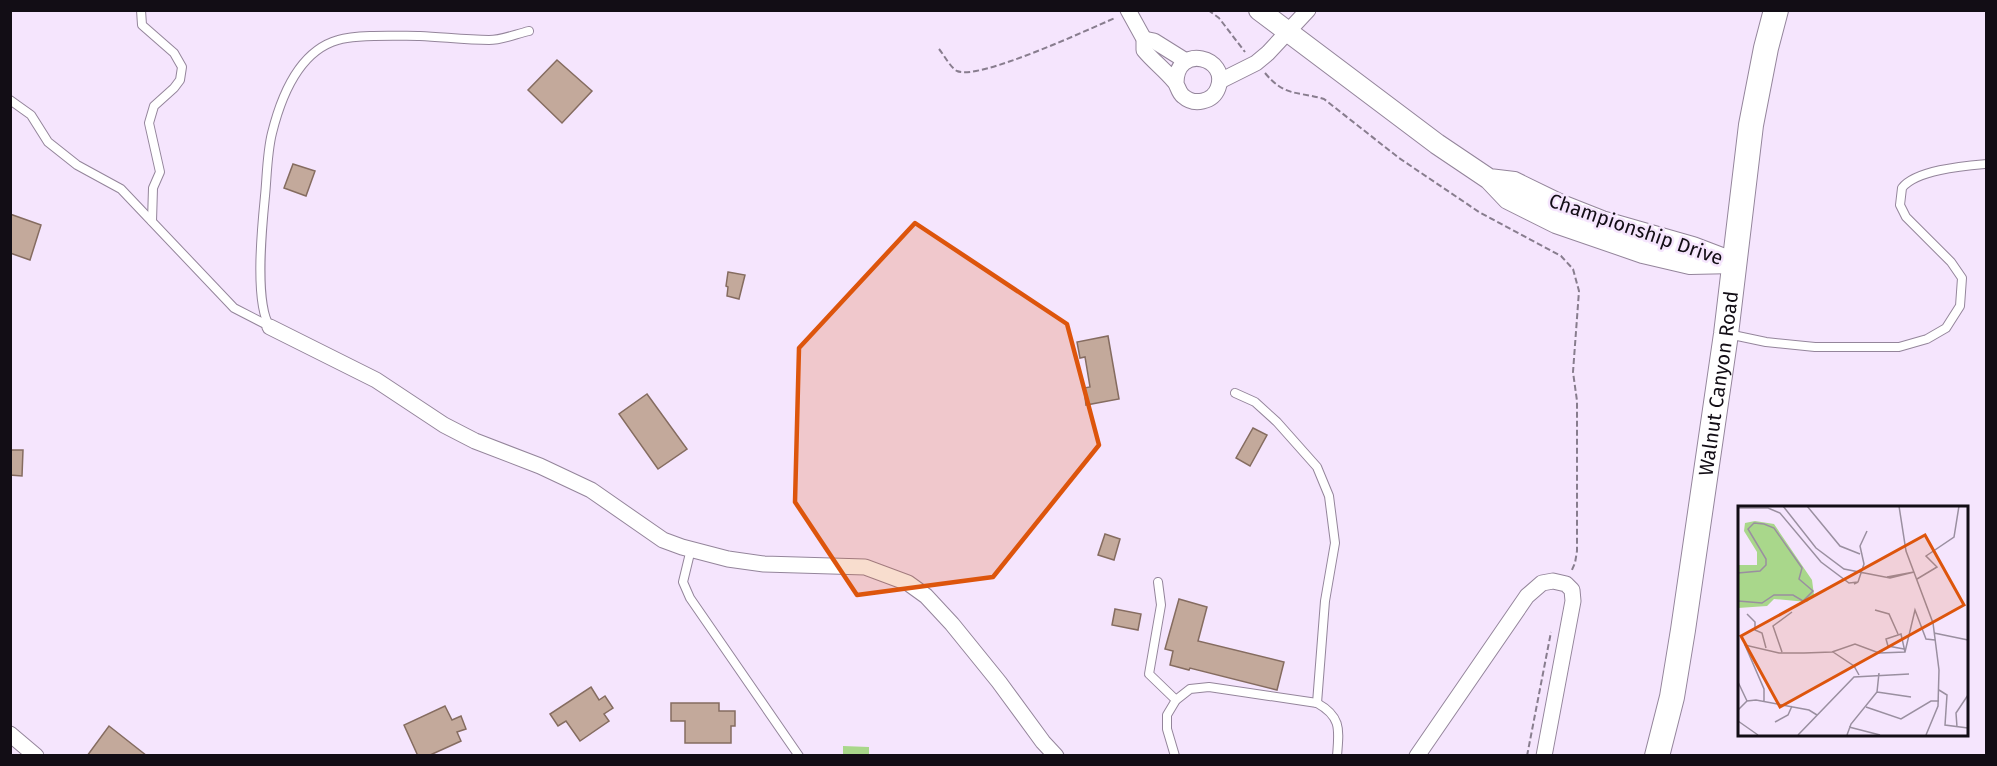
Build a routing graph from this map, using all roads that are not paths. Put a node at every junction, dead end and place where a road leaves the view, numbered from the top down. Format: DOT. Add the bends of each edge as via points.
graph roads {
  1 [pos="141,10"];
  2 [pos="1259,10"];
  3 [pos="1308,10"];
  4 [pos="1776,10"];
  5 [pos="1128,12"];
  6 [pos="529,31"];
  7 [pos="1287,33"];
  8 [pos="1144,39"];
  9 [pos="1186,62"];
  10 [pos="1220,81"];
  11 [pos="1176,83"];
  12 [pos="10,100"];
  13 [pos="1986,164"];
  14 [pos="152,221"];
  15 [pos="1735,263"];
  16 [pos="270,327"];
  17 [pos="1726,334"];
  18 [pos="1235,393"];
  19 [pos="691,549"];
  20 [pos="1158,582"];
  21 [pos="1176,700"];
  22 [pos="1317,703"];
  23 [pos="10,734"];
  24 [pos="36,756"];
  25 [pos="799,756"];
  26 [pos="1056,756"];
  27 [pos="1175,756"];
  28 [pos="1337,756"];
  29 [pos="1417,756"];
  30 [pos="1544,756"];
  31 [pos="1657,756"];
  1 -- 14 [label="lane" via="141,25 174,53 182,67 180,80 154,106 148,123 160,172 153,188"];
  2 -- 7 [label="street, Championship Drive"];
  3 -- 7 [label="street"];
  4 -- 15 [label="main road, Walnut Canyon Road" via="1750,125"];
  5 -- 8 [label="street"];
  6 -- 16 [label="lane" via="491,40 350,38 327,45 307,58 291,82 272,134 261,256 262,311"];
  7 -- 10 [label="street" via="1256,63"];
  7 -- 15 [label="street, Championship Drive" via="1490,179 1508,199 1556,223 1643,253 1690,264"];
  8 -- 9 [label="street" via="1154,41"];
  8 -- 11 [label="street" via="1144,50"];
  9 -- 10 [label="street" via="1199,58 1211,63"];
  9 -- 11 [label="street" via="1177,71"];
  10 -- 11 [label="street" via="1215,94 1202,102 1182,96"];
  12 -- 14 [label="lane" via="31,115 48,142 77,165 121,189"];
  13 -- 17 [label="lane" via="1911,180 1902,188 1899,198 1906,217 1962,278 1960,306 1946,328 1927,339 1899,347 1815,347"];
  14 -- 16 [label="lane" via="234,308"];
  15 -- 17 [label="main road, Walnut Canyon Road"];
  16 -- 19 [label="street" via="376,380 444,425 579,483 663,540"];
  17 -- 31 [label="main road, Walnut Canyon Road" via="1680,652"];
  18 -- 22 [label="lane" via="1255,402 1284,430 1317,467 1329,496 1335,543 1324,602"];
  19 -- 25 [label="lane" via="683,582 690,598"];
  19 -- 26 [label="street" via="728,560 764,564 866,567 908,583 952,624"];
  20 -- 21 [label="lane" via="1161,605 1149,674"];
  21 -- 22 [label="lane" via="1190,689 1209,687"];
  21 -- 27 [label="lane" via="1167,715"];
  22 -- 28 [label="lane" via="1336,718"];
  23 -- 24 [label="street"];
  29 -- 30 [label="street" via="1527,596 1542,583 1553,581 1566,584 1572,590 1573,601"];
}
